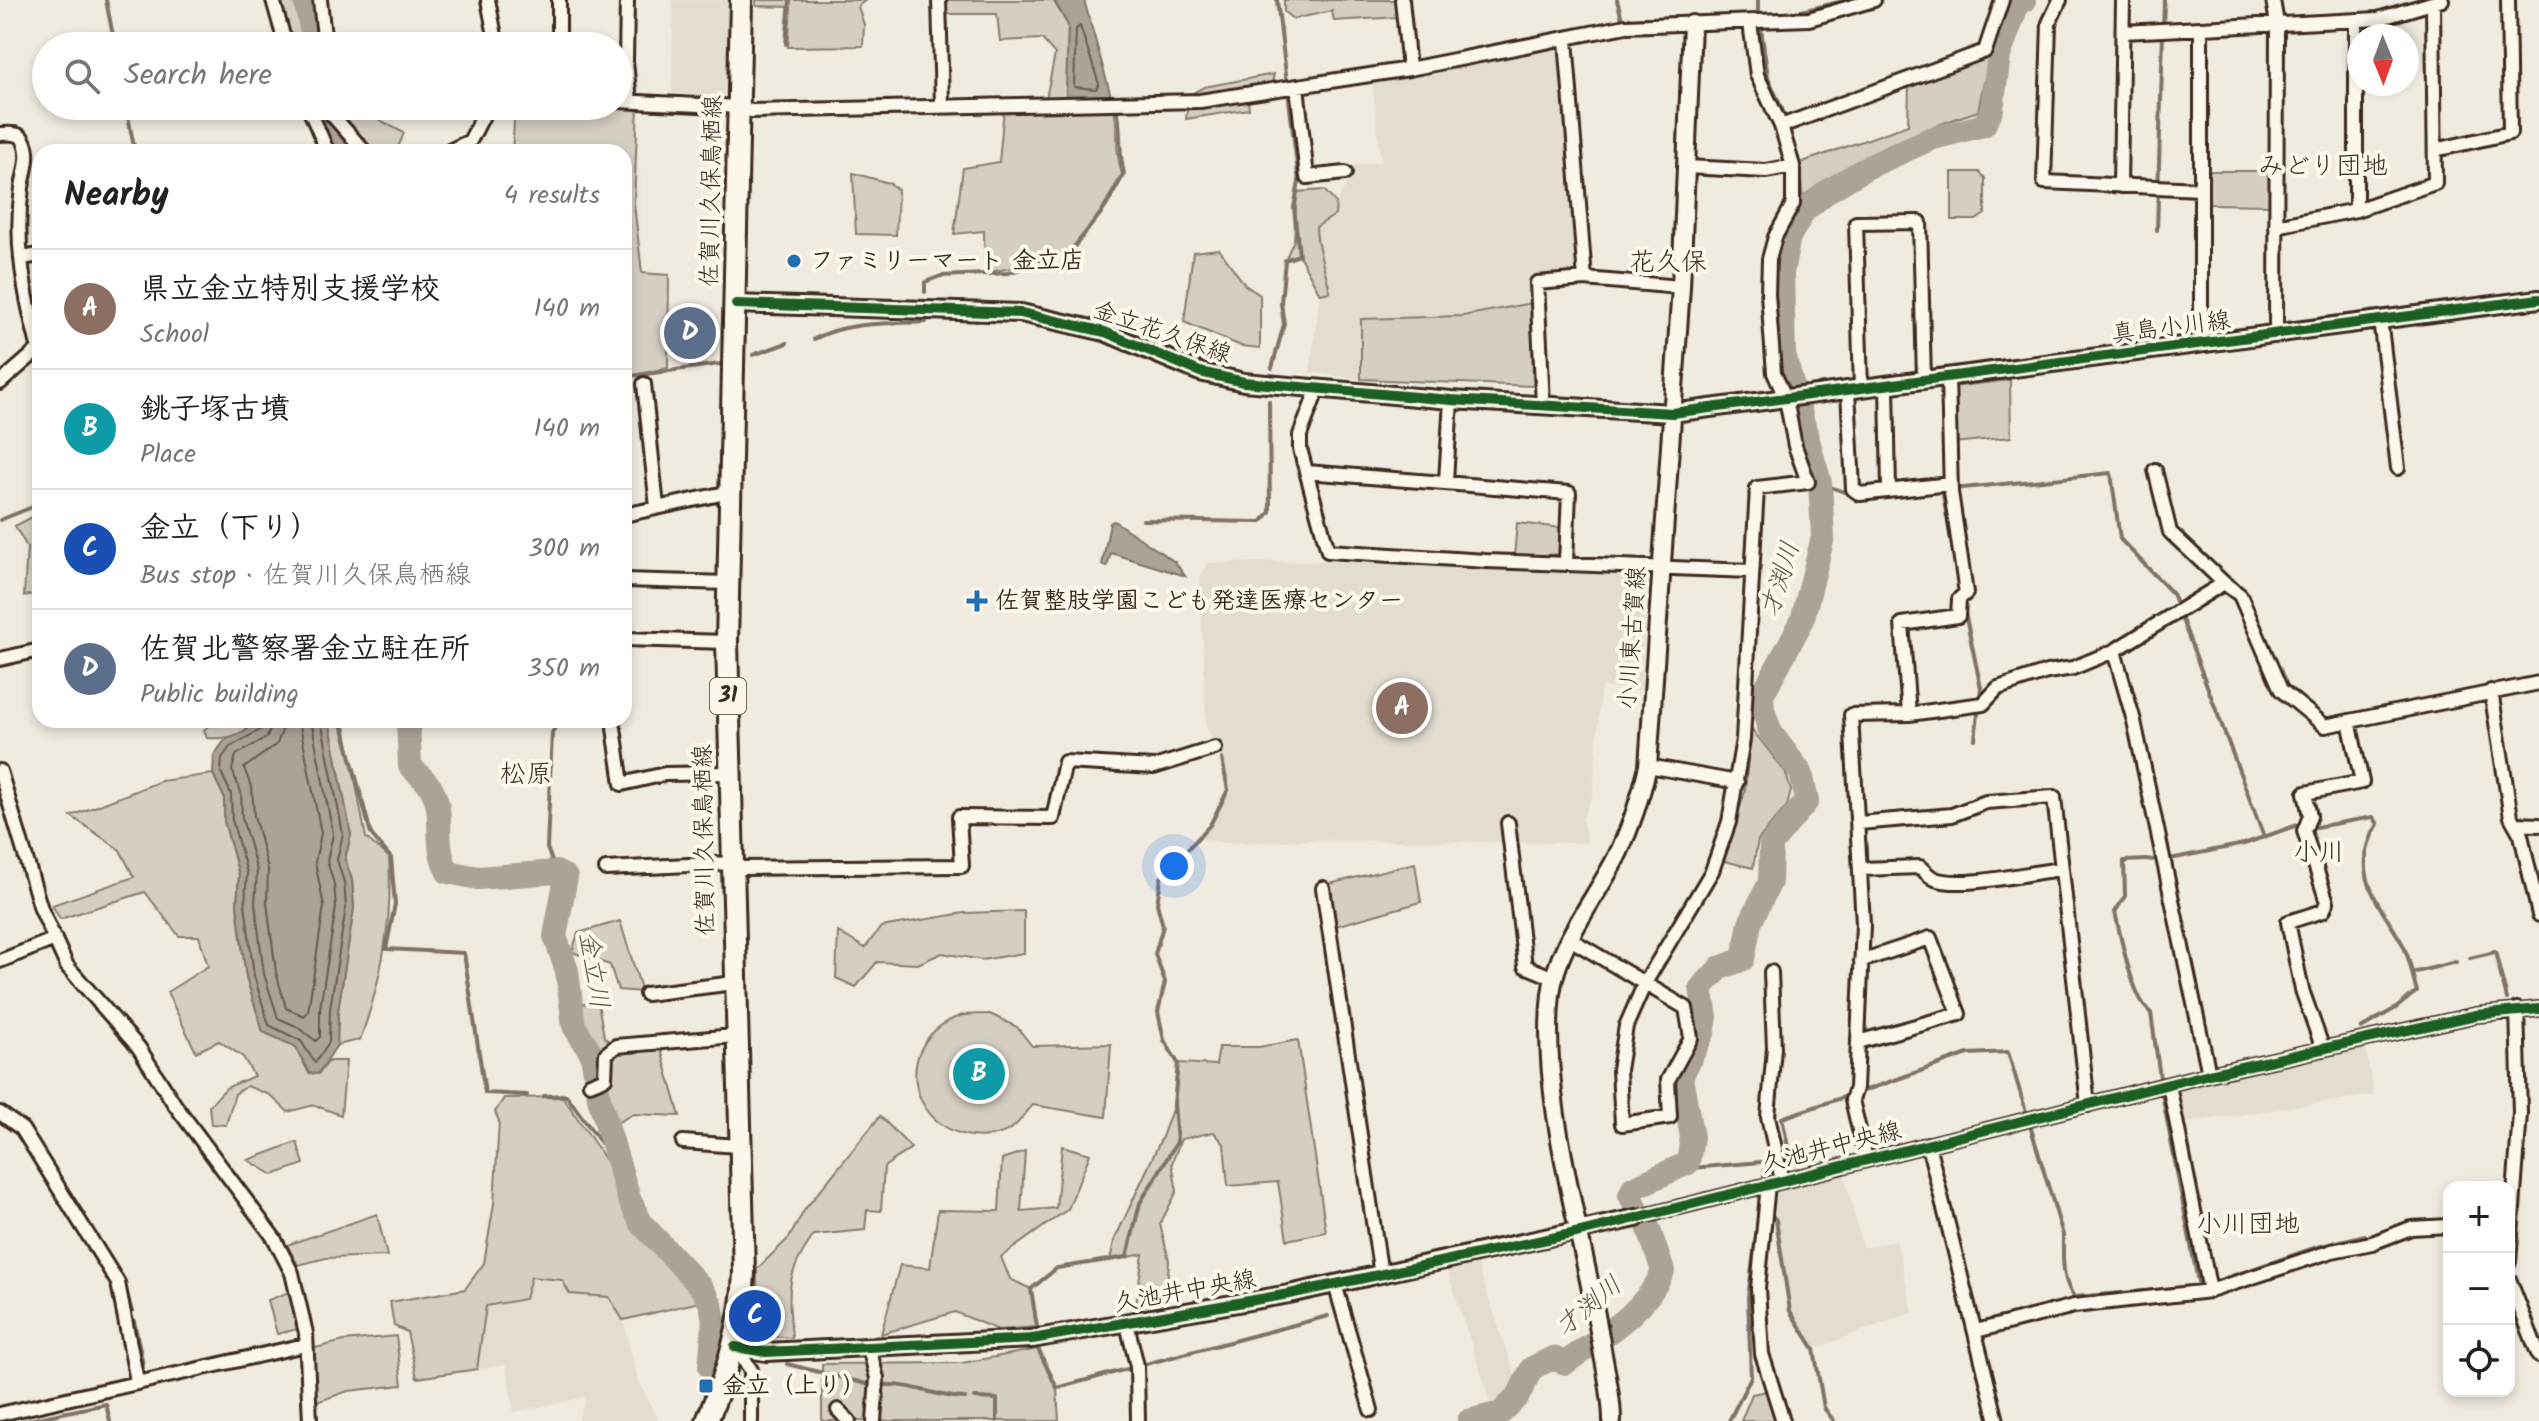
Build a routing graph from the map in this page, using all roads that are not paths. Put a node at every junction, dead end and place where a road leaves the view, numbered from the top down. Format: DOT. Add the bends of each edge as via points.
graph roads {
  1 [pos="273,0"];
  2 [pos="320,0"];
  3 [pos="488,0"];
  4 [pos="559,0"];
  5 [pos="627,0"];
  6 [pos="741,0"];
  7 [pos="939,0"];
  8 [pos="1402,0"];
  9 [pos="1874,0"];
  10 [pos="2002,0"];
  11 [pos="2060,0"];
  12 [pos="2123,0"];
  13 [pos="2273,0"];
  14 [pos="2508,0"];
  15 [pos="2438,1"];
  16 [pos="2356,20"];
  17 [pos="1750,23"];
  18 [pos="1692,24"];
  19 [pos="2277,24"];
  20 [pos="2201,29"];
  21 [pos="282,32"];
  22 [pos="323,32"];
  23 [pos="494,32"];
  24 [pos="559,32"];
  25 [pos="624,32"];
  26 [pos="2123,32"];
  27 [pos="1566,40"];
  28 [pos="1409,69"];
  29 [pos="1297,86"];
  30 [pos="632,101"];
  31 [pos="942,104"];
  32 [pos="739,107"];
  33 [pos="314,120"];
  34 [pos="337,120"];
  35 [pos="481,120"];
  36 [pos="1781,126"];
  37 [pos="0,134"];
  38 [pos="324,144"];
  39 [pos="358,144"];
  40 [pos="464,144"];
  41 [pos="2435,150"];
  42 [pos="1793,166"];
  43 [pos="1686,167"];
  44 [pos="1345,173"];
  45 [pos="2120,186"];
  46 [pos="2201,189"];
  47 [pos="2356,210"];
  48 [pos="2276,226"];
  49 [pos="32,256"];
  50 [pos="22,258"];
  51 [pos="1585,279"];
  52 [pos="1681,287"];
  53 [pos="2539,299"];
  54 [pos="736,304"];
  55 [pos="2380,319"];
  56 [pos="32,322"];
  57 [pos="2276,334"];
  58 [pos="2201,344"];
  59 [pos="32,355"];
  60 [pos="1948,377"];
  61 [pos="1924,380"];
  62 [pos="0,383"];
  63 [pos="644,384"];
  64 [pos="1887,385"];
  65 [pos="1318,388"];
  66 [pos="1854,390"];
  67 [pos="1786,399"];
  68 [pos="1451,400"];
  69 [pos="1543,405"];
  70 [pos="1672,413"];
  71 [pos="2398,468"];
  72 [pos="2155,470"];
  73 [pos="1307,472"];
  74 [pos="1446,481"];
  75 [pos="1951,488"];
  76 [pos="1889,490"];
  77 [pos="730,492"];
  78 [pos="657,507"];
  79 [pos="632,513"];
  80 [pos="1566,562"];
  81 [pos="1661,567"];
  82 [pos="1751,571"];
  83 [pos="632,580"];
  84 [pos="728,583"];
  85 [pos="2224,583"];
  86 [pos="632,639"];
  87 [pos="727,642"];
  88 [pos="2114,651"];
  89 [pos="32,652"];
  90 [pos="0,659"];
  91 [pos="2539,683"];
  92 [pos="2491,691"];
  93 [pos="1909,714"];
  94 [pos="2349,721"];
  95 [pos="614,728"];
  96 [pos="1215,748"];
  97 [pos="1648,766"];
  98 [pos="0,771"];
  99 [pos="730,773"];
  100 [pos="1737,782"];
  101 [pos="1508,823"];
  102 [pos="1859,823"];
  103 [pos="2515,824"];
  104 [pos="2539,825"];
  105 [pos="731,865"];
  106 [pos="606,869"];
  107 [pos="1861,869"];
  108 [pos="2062,869"];
  109 [pos="1323,888"];
  110 [pos="2539,915"];
  111 [pos="55,939"];
  112 [pos="1570,939"];
  113 [pos="0,961"];
  114 [pos="1861,961"];
  115 [pos="1771,972"];
  116 [pos="1554,978"];
  117 [pos="734,983"];
  118 [pos="1645,983"];
  119 [pos="646,994"];
  120 [pos="2517,1009"];
  121 [pos="2539,1009"];
  122 [pos="735,1036"];
  123 [pos="1858,1042"];
  124 [pos="2323,1049"];
  125 [pos="2209,1074"];
  126 [pos="590,1084"];
  127 [pos="2164,1086"];
  128 [pos="2088,1105"];
  129 [pos="0,1113"];
  130 [pos="683,1142"];
  131 [pos="1928,1144"];
  132 [pos="738,1146"];
  133 [pos="1866,1159"];
  134 [pos="1782,1180"];
  135 [pos="2514,1181"];
  136 [pos="1768,1184"];
  137 [pos="1642,1217"];
  138 [pos="2443,1226"];
  139 [pos="1580,1232"];
  140 [pos="1381,1275"];
  141 [pos="1335,1284"];
  142 [pos="2209,1285"];
  143 [pos="2515,1293"];
  144 [pos="1127,1324"];
  145 [pos="1976,1331"];
  146 [pos="305,1345"];
  147 [pos="735,1347"];
  148 [pos="869,1348"];
  149 [pos="2538,1349"];
  150 [pos="137,1381"];
  151 [pos="838,1410"];
  152 [pos="1371,1410"];
  153 [pos="0,1414"];
  154 [pos="310,1421"];
  155 [pos="707,1421"];
  156 [pos="751,1421"];
  157 [pos="849,1421"];
  158 [pos="874,1421"];
  159 [pos="1138,1421"];
  160 [pos="1612,1421"];
  161 [pos="1783,1421"];
  162 [pos="1997,1421"];
  1 -- 21 [label="street"];
  2 -- 22 [label="street"];
  3 -- 23 [label="street"];
  4 -- 24 [label="street"];
  5 -- 25 [label="street"];
  6 -- 32 [label="main road, 佐賀川久保鳥栖線 / 31"];
  7 -- 31 [label="street"];
  8 -- 28 [label="street"];
  9 -- 17 [label="street" via="1809,19"];
  10 -- 36 [label="street" via="1985,51"];
  11 -- 45 [label="street" via="2049,23 2044,182"];
  12 -- 26 [label="street"];
  13 -- 19 [label="street"];
  14 -- 41 [label="street" via="2510,133"];
  15 -- 16 [label="street"];
  15 -- 41 [label="street"];
  16 -- 19 [label="street"];
  16 -- 47 [label="street"];
  17 -- 18 [label="street"];
  17 -- 36 [label="street" via="1757,75"];
  18 -- 27 [label="street" via="1626,26"];
  18 -- 43 [label="street, 小川東古賀線"];
  19 -- 20 [label="street"];
  19 -- 48 [label="street"];
  20 -- 26 [label="street"];
  20 -- 46 [label="street"];
  26 -- 45 [label="street"];
  27 -- 28 [label="street"];
  27 -- 51 [label="street"];
  28 -- 29 [label="street"];
  29 -- 31 [label="street" via="1200,101"];
  29 -- 44 [label="street" via="1307,177"];
  30 -- 32 [label="street"];
  31 -- 32 [label="street" via="751,111"];
  32 -- 54 [label="main road, 佐賀川久保鳥栖線 / 31"];
  33 -- 38 [label="street"];
  34 -- 39 [label="street"];
  35 -- 40 [label="street"];
  36 -- 42 [label="street"];
  37 -- 50 [label="street" via="23,139 28,162 22,190"];
  41 -- 47 [label="street" via="2435,183"];
  42 -- 43 [label="street" via="1766,171"];
  42 -- 67 [label="street" via="1793,204 1769,259 1774,373"];
  43 -- 52 [label="street, 小川東古賀線"];
  45 -- 46 [label="street"];
  46 -- 58 [label="street"];
  47 -- 48 [label="street"];
  48 -- 57 [label="street"];
  49 -- 50 [label="street"];
  50 -- 56 [label="street"];
  51 -- 52 [label="street"];
  51 -- 69 [label="street" via="1537,283"];
  52 -- 70 [label="street, 小川東古賀線"];
  53 -- 55 [label="street, 真島小川線"];
  54 -- 65 [label="street, 金立花久保線" via="1021,313 1105,332 1200,372"];
  54 -- 77 [label="main road, 佐賀川久保鳥栖線 / 31"];
  55 -- 57 [label="street, 真島小川線"];
  55 -- 71 [label="street"];
  57 -- 58 [label="street, 真島小川線"];
  58 -- 60 [label="street, 真島小川線"];
  59 -- 62 [label="street"];
  60 -- 61 [label="street, 真島小川線"];
  60 -- 75 [label="street"];
  61 -- 64 [label="street, 真島小川線"];
  61 -- 66 [label="street" via="1920,222 1856,223"];
  63 -- 78 [label="street"];
  64 -- 66 [label="street, 真島小川線"];
  64 -- 76 [label="street"];
  65 -- 68 [label="street, 金立花久保線"];
  65 -- 73 [label="street" via="1300,435"];
  66 -- 67 [label="street, 真島小川線"];
  66 -- 76 [label="street" via="1853,489 1860,494"];
  67 -- 70 [label="street"];
  67 -- 82 [label="street" via="1808,482 1757,488"];
  68 -- 69 [label="street, 金立花久保線"];
  68 -- 74 [label="street"];
  69 -- 70 [label="street, 金立花久保線"];
  70 -- 81 [label="street, 小川東古賀線"];
  72 -- 85 [label="street" via="2170,532"];
  73 -- 74 [label="street"];
  73 -- 80 [label="street" via="1328,551"];
  74 -- 80 [label="street" via="1569,493"];
  75 -- 76 [label="street"];
  75 -- 93 [label="street" via="1962,596 1958,616 1902,624"];
  77 -- 78 [label="street"];
  77 -- 84 [label="main road, 佐賀川久保鳥栖線 / 31"];
  78 -- 79 [label="street"];
  80 -- 81 [label="street"];
  81 -- 82 [label="street"];
  81 -- 97 [label="street, 小川東古賀線"];
  82 -- 100 [label="street"];
  83 -- 84 [label="street"];
  84 -- 87 [label="main road, 佐賀川久保鳥栖線 / 31"];
  85 -- 88 [label="street"];
  85 -- 94 [label="street" via="2240,595 2281,690 2325,726"];
  86 -- 87 [label="street"];
  87 -- 99 [label="main road, 佐賀川久保鳥栖線 / 31"];
  88 -- 93 [label="street" via="1998,688 1979,706"];
  88 -- 125 [label="street" via="2134,721"];
  89 -- 90 [label="street"];
  91 -- 92 [label="street"];
  92 -- 94 [label="street"];
  92 -- 103 [label="street"];
  93 -- 102 [label="street" via="1851,715"];
  94 -- 124 [label="street" via="2362,782 2305,793 2310,816 2304,831 2327,902 2323,911 2288,922 2302,990"];
  95 -- 99 [label="street" via="622,784 665,774"];
  96 -- 105 [label="street" via="1154,767 1065,762 1053,818 959,817 962,866"];
  97 -- 100 [label="street"];
  97 -- 112 [label="street, 小川東古賀線" via="1619,852"];
  98 -- 111 [label="street"];
  99 -- 105 [label="main road, 佐賀川久保鳥栖線 / 31"];
  100 -- 118 [label="street" via="1712,871"];
  101 -- 116 [label="street" via="1525,966"];
  102 -- 107 [label="street"];
  102 -- 108 [label="street" via="1952,815 1986,802 2054,797"];
  103 -- 104 [label="street"];
  103 -- 110 [label="street"];
  105 -- 106 [label="street"];
  105 -- 117 [label="main road, 佐賀川久保鳥栖線 / 31"];
  107 -- 108 [label="street" via="1920,867 1934,879 1993,881 2009,874"];
  107 -- 114 [label="street"];
  108 -- 128 [label="street"];
  109 -- 140 [label="street"];
  111 -- 113 [label="street"];
  111 -- 146 [label="street" via="67,966 139,1048 274,1238 292,1273"];
  112 -- 116 [label="street, 小川東古賀線"];
  112 -- 118 [label="street"];
  114 -- 123 [label="street"];
  114 -- 123 [label="street" via="1930,938 1959,1014"];
  115 -- 134 [label="street" via="1774,1048 1768,1117"];
  116 -- 139 [label="street, 小川東古賀線" via="1550,1060"];
  117 -- 119 [label="street"];
  117 -- 122 [label="main road, 佐賀川久保鳥栖線 / 31"];
  118 -- 118 [label="street" via="1686,1008 1691,1038 1668,1080 1670,1117 1622,1124 1623,1041"];
  120 -- 121 [label="street, 久池井中央線"];
  120 -- 124 [label="street, 久池井中央線"];
  120 -- 135 [label="street" via="2520,1113"];
  122 -- 126 [label="street" via="616,1046 606,1054 605,1078"];
  122 -- 132 [label="main road, 佐賀川久保鳥栖線 / 31"];
  123 -- 133 [label="street" via="1854,1094"];
  124 -- 125 [label="street, 久池井中央線"];
  125 -- 127 [label="street, 久池井中央線"];
  127 -- 128 [label="street, 久池井中央線"];
  127 -- 142 [label="street"];
  128 -- 131 [label="street, 久池井中央線"];
  129 -- 150 [label="street" via="22,1129 118,1283"];
  130 -- 132 [label="street"];
  131 -- 133 [label="street, 久池井中央線"];
  131 -- 145 [label="street"];
  132 -- 147 [label="main road, 佐賀川久保鳥栖線 / 31" via="744,1273"];
  133 -- 134 [label="street, 久池井中央線"];
  134 -- 136 [label="street, 久池井中央線"];
  136 -- 137 [label="street, 久池井中央線"];
  136 -- 161 [label="street" via="1758,1288 1762,1354"];
  137 -- 139 [label="street, 久池井中央線"];
  138 -- 142 [label="street" via="2411,1228"];
  139 -- 140 [label="street, 久池井中央線"];
  139 -- 160 [label="street, 小川東古賀線"];
  140 -- 141 [label="street, 久池井中央線"];
  141 -- 144 [label="street, 久池井中央線"];
  141 -- 152 [label="street"];
  142 -- 145 [label="street" via="2074,1306"];
  143 -- 149 [label="street"];
  144 -- 148 [label="street, 久池井中央線" via="1032,1339"];
  144 -- 159 [label="street" via="1137,1366"];
  145 -- 162 [label="street"];
  146 -- 150 [label="street"];
  146 -- 154 [label="street"];
  147 -- 148 [label="street, 久池井中央線" via="766,1352"];
  147 -- 155 [label="main road, 佐賀川久保鳥栖線 / 31"];
  147 -- 156 [label="street" via="751,1370"];
  148 -- 158 [label="street" via="877,1378"];
  150 -- 153 [label="street"];
  151 -- 157 [label="street"];
}
